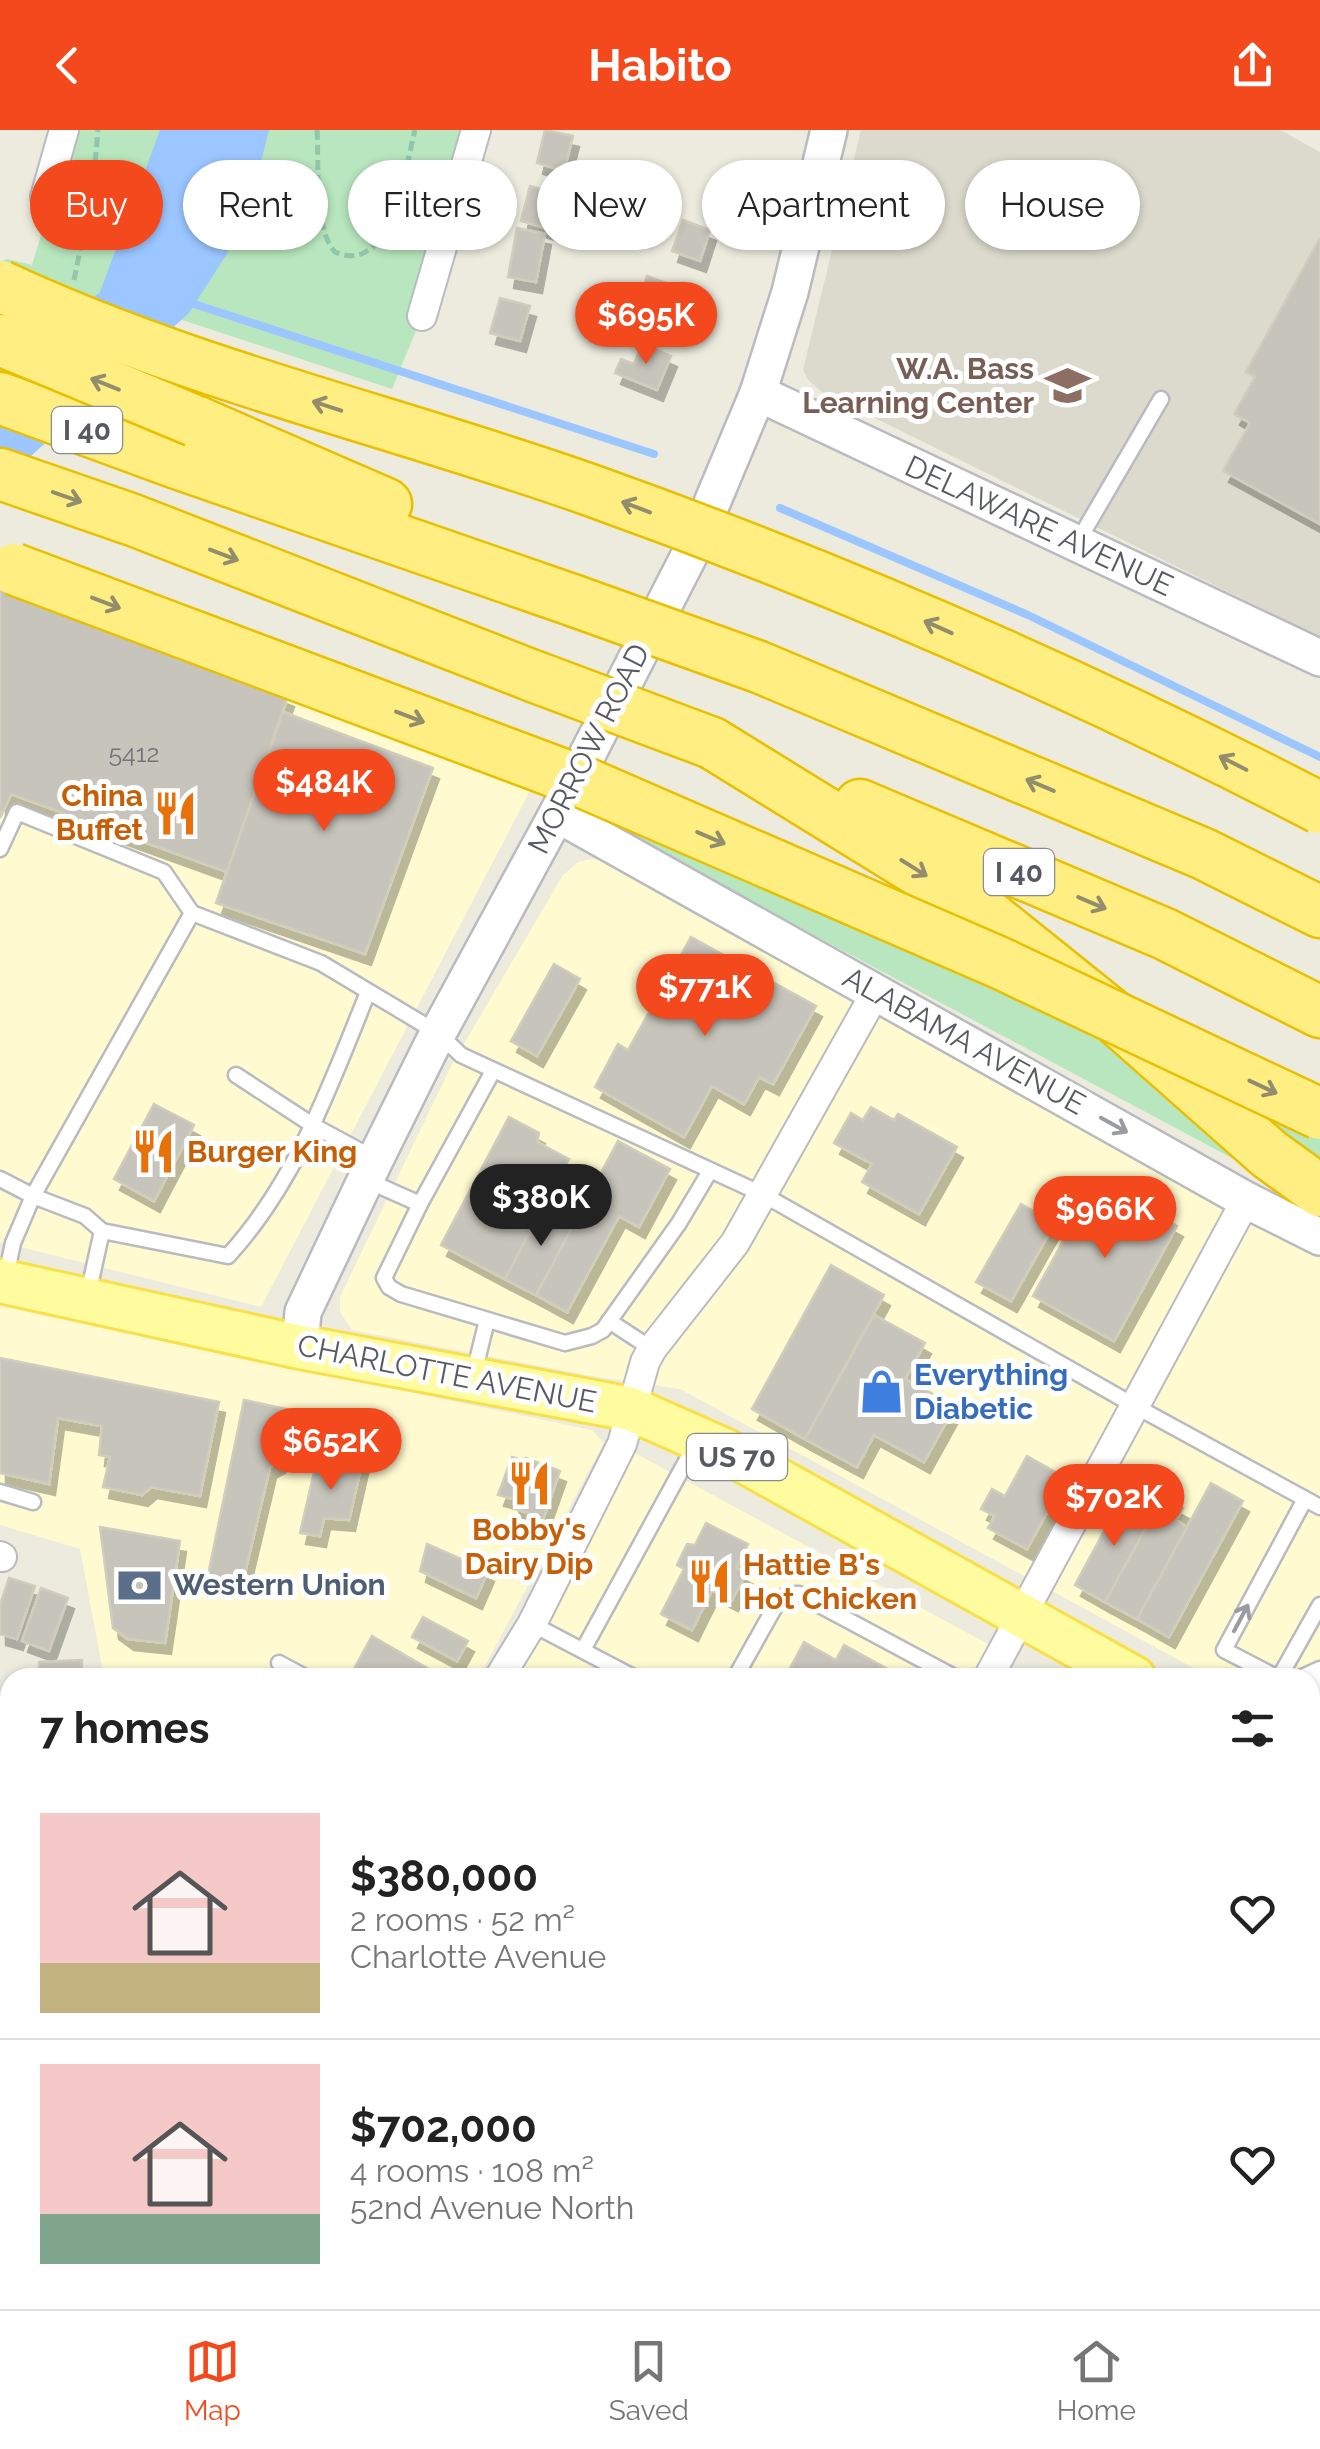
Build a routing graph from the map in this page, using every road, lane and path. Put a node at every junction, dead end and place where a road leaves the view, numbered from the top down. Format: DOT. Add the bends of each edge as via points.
graph roads {
  1 [pos="64,130"];
  2 [pos="98,130"];
  3 [pos="317,130"];
  4 [pos="415,130"];
  5 [pos="476,130"];
  6 [pos="828,130"];
  7 [pos="55,160"];
  8 [pos="74,284"];
  9 [pos="0,286"];
  10 [pos="422,316"];
  11 [pos="0,340"];
  12 [pos="758,393"];
  13 [pos="0,398"];
  14 [pos="1160,399"];
  15 [pos="185,442"];
  16 [pos="0,474"];
  17 [pos="1076,543"];
  18 [pos="0,563"];
  19 [pos="1320,658"];
  20 [pos="712,743"];
  21 [pos="1320,808"];
  22 [pos="557,814"];
  23 [pos="0,849"];
  24 [pos="1320,912"];
  25 [pos="192,913"];
  26 [pos="368,992"];
  27 [pos="876,992"];
  28 [pos="1320,1012"];
  29 [pos="438,1033"];
  30 [pos="493,1071"];
  31 [pos="236,1075"];
  32 [pos="1320,1114"];
  33 [pos="314,1126"];
  34 [pos="370,1170"];
  35 [pos="710,1170"];
  36 [pos="0,1179"];
  37 [pos="1320,1191"];
  38 [pos="764,1195"];
  39 [pos="34,1196"];
  40 [pos="1246,1200"];
  41 [pos="420,1204"];
  42 [pos="102,1231"];
  43 [pos="1320,1237"];
  44 [pos="2,1285"];
  45 [pos="87,1300"];
  46 [pos="487,1320"];
  47 [pos="609,1322"];
  48 [pos="300,1347"];
  49 [pos="652,1349"];
  50 [pos="473,1378"];
  51 [pos="1135,1406"];
  52 [pos="631,1408"];
  53 [pos="699,1438"];
  54 [pos="0,1492"];
  55 [pos="1305,1499"];
  56 [pos="32,1502"];
  57 [pos="1320,1507"];
  58 [pos="1320,1605"];
  59 [pos="1021,1616"];
  60 [pos="532,1624"];
  61 [pos="583,1650"];
  62 [pos="279,1663"];
  63 [pos="288,1668"];
  64 [pos="505,1668"];
  65 [pos="616,1668"];
  66 [pos="740,1668"];
  67 [pos="937,1668"];
  68 [pos="993,1668"];
  69 [pos="1116,1668"];
  70 [pos="1259,1668"];
  71 [pos="1285,1668"];
  1 -- 7 [label="street"];
  2 -- 8 [label="path"];
  3 -- 4 [label="path" via="326,238 336,252 355,256 384,237"];
  5 -- 10 [label="street"];
  6 -- 12 [label="street, MORROW ROAD"];
  21 -- 9 [label="highway, one-way, bridge" via="1186,738 847,587 590,490 79,323"];
  15 -- 11 [label="highway, one-way, bridge"];
  12 -- 17 [label="street, DELAWARE AVENUE"];
  12 -- 22 [label="street, MORROW ROAD" via="694,546"];
  13 -- 15 [label="highway, I 40"];
  14 -- 17 [label="lane"];
  24 -- 15 [label="highway, I 40, one-way, bridge" via="1204,854 759,667"];
  16 -- 20 [label="highway, I 40, one-way, bridge"];
  17 -- 19 [label="street, DELAWARE AVENUE"];
  18 -- 32 [label="highway, one-way, bridge" via="584,783 1000,963"];
  20 -- 28 [label="highway, I 40, one-way" via="1165,934"];
  20 -- 37 [label="highway, one-way" via="976,906"];
  22 -- 27 [label="street, ALABAMA AVENUE"];
  22 -- 29 [label="street, MORROW ROAD"];
  23 -- 25 [label="lane" via="18,812 164,872"];
  25 -- 26 [label="lane" via="320,962"];
  25 -- 39 [label="lane"];
  26 -- 29 [label="lane"];
  26 -- 33 [label="lane"];
  27 -- 38 [label="street"];
  27 -- 40 [label="street, ALABAMA AVENUE, one-way"];
  29 -- 30 [label="lane" via="461,1055"];
  29 -- 34 [label="street, MORROW ROAD"];
  30 -- 35 [label="lane"];
  30 -- 41 [label="lane"];
  31 -- 33 [label="lane"];
  33 -- 34 [label="lane"];
  33 -- 42 [label="lane" via="228,1256"];
  34 -- 41 [label="lane"];
  34 -- 48 [label="street, MORROW ROAD" via="303,1312"];
  35 -- 38 [label="lane"];
  35 -- 47 [label="lane"];
  36 -- 39 [label="lane"];
  38 -- 49 [label="street"];
  38 -- 51 [label="lane"];
  39 -- 42 [label="lane" via="85,1216"];
  39 -- 44 [label="lane"];
  40 -- 43 [label="street, ALABAMA AVENUE"];
  40 -- 51 [label="street"];
  41 -- 46 [label="lane" via="384,1278 389,1288"];
  42 -- 45 [label="lane"];
  44 -- 45 [label="main road, CHARLOTTE AVENUE / US 70"];
  45 -- 48 [label="main road, CHARLOTTE AVENUE / US 70"];
  46 -- 47 [label="lane" via="565,1344"];
  46 -- 50 [label="lane"];
  47 -- 49 [label="lane"];
  48 -- 50 [label="main road, CHARLOTTE AVENUE / US 70"];
  49 -- 52 [label="street"];
  50 -- 52 [label="main road, CHARLOTTE AVENUE / US 70"];
  51 -- 55 [label="lane"];
  51 -- 59 [label="street"];
  52 -- 53 [label="main road, CHARLOTTE AVENUE / US 70"];
  52 -- 60 [label="street" via="625,1438"];
  53 -- 59 [label="main road, CHARLOTTE AVENUE / US 70"];
  53 -- 61 [label="lane"];
  54 -- 56 [label="lane"];
  55 -- 57 [label="lane"];
  70 -- 55 [label="lane, one-way" via="1224,1650"];
  58 -- 71 [label="lane"];
  59 -- 68 [label="street"];
  59 -- 69 [label="main road, CHARLOTTE AVENUE / US 70"];
  60 -- 61 [label="lane"];
  60 -- 64 [label="street"];
  61 -- 65 [label="lane"];
  62 -- 63 [label="lane"];
  66 -- 67 [label="lane" via="787,1594 799,1594"];
}
